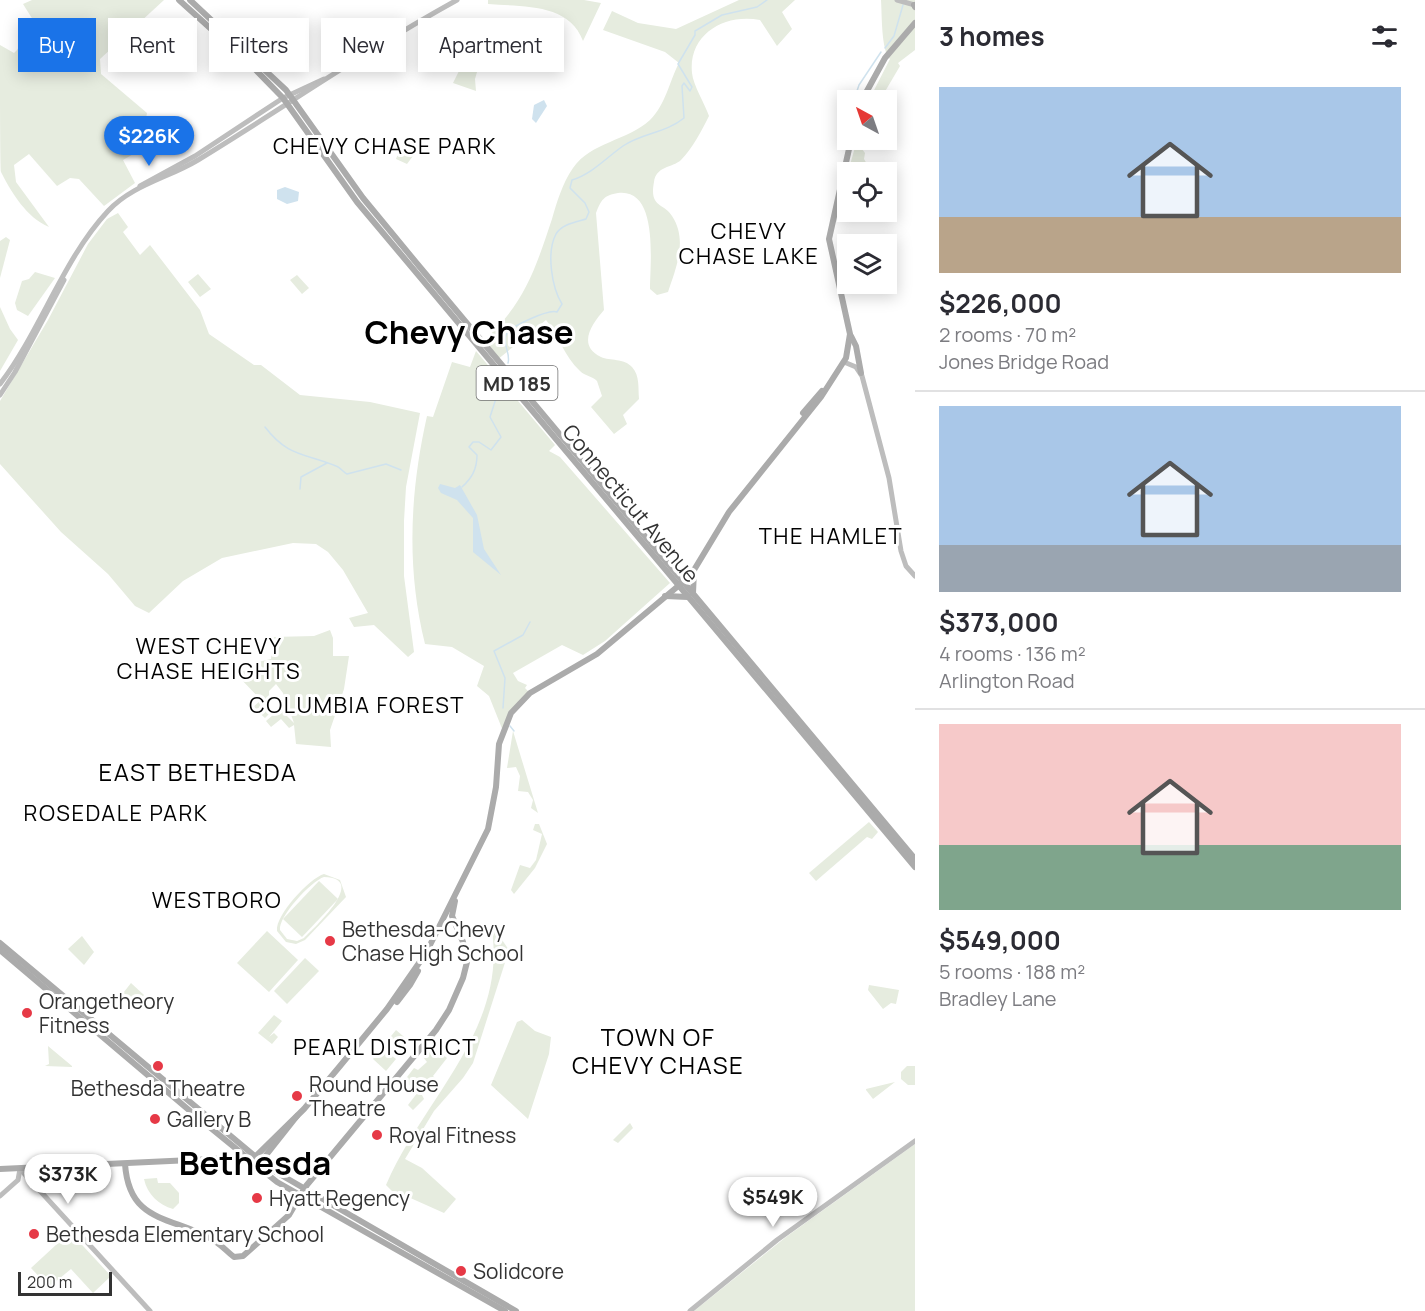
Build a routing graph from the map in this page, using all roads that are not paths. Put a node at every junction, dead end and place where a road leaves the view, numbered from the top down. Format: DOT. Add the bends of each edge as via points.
graph roads {
  1 [pos="179,0"];
  2 [pos="190,0"];
  3 [pos="457,0"];
  4 [pos="897,0"];
  5 [pos="915,6"];
  6 [pos="915,23"];
  7 [pos="867,90"];
  8 [pos="288,99"];
  9 [pos="849,150"];
  10 [pos="34,334"];
  11 [pos="850,334"];
  12 [pos="844,362"];
  13 [pos="861,373"];
  14 [pos="0,384"];
  15 [pos="0,395"];
  16 [pos="694,570"];
  17 [pos="674,571"];
  18 [pos="915,576"];
  19 [pos="681,583"];
  20 [pos="664,596"];
  21 [pos="691,596"];
  22 [pos="915,859"];
  23 [pos="915,867"];
  24 [pos="457,892"];
  25 [pos="457,927"];
  26 [pos="438,930"];
  27 [pos="0,943"];
  28 [pos="0,950"];
  29 [pos="171,1092"];
  30 [pos="915,1141"];
  31 [pos="255,1161"];
  32 [pos="135,1163"];
  33 [pos="125,1164"];
  34 [pos="0,1169"];
  35 [pos="20,1169"];
  36 [pos="126,1175"];
  37 [pos="303,1193"];
  38 [pos="0,1196"];
  39 [pos="150,1311"];
  40 [pos="505,1311"];
  41 [pos="516,1311"];
  42 [pos="690,1311"];
  1 -- 8 [label="main road, Connecticut Avenue / MD 185"];
  2 -- 8 [label="main road, Connecticut Avenue / MD 185" via="255,59"];
  3 -- 8 [label="main road"];
  4 -- 5 [label="main road"];
  6 -- 7 [label="main road" via="885,58"];
  8 -- 10 [label="main road" via="138,188 108,211 84,242"];
  8 -- 17 [label="main road, Connecticut Avenue / MD 185" via="363,198"];
  8 -- 19 [label="main road, Connecticut Avenue / MD 185" via="357,202"];
  9 -- 11 [label="main road" via="829,239"];
  10 -- 14 [label="main road"];
  10 -- 15 [label="main road"];
  11 -- 12 [label="main road"];
  11 -- 13 [label="main road"];
  12 -- 13 [label="main road"];
  12 -- 16 [label="main road" via="729,512"];
  13 -- 18 [label="main road" via="889,478 901,551 907,568"];
  16 -- 17 [label="main road"];
  16 -- 19 [label="main road"];
  16 -- 21 [label="main road"];
  17 -- 19 [label="main road, Connecticut Avenue / MD 185"];
  19 -- 20 [label="main road"];
  19 -- 21 [label="main road, Connecticut Avenue / MD 185"];
  20 -- 21 [label="main road"];
  20 -- 24 [label="main road" via="597,654 530,693 511,713 499,744 492,815 479,851"];
  21 -- 22 [label="main road, Connecticut Avenue / MD 185"];
  21 -- 23 [label="main road, Connecticut Avenue / MD 185"];
  24 -- 25 [label="main road" via="452,912"];
  24 -- 26 [label="main road"];
  25 -- 26 [label="main road" via="447,923"];
  25 -- 37 [label="main road" via="465,948 466,970 444,1020"];
  26 -- 31 [label="main road" via="410,985"];
  27 -- 29 [label="main road"];
  28 -- 29 [label="main road"];
  29 -- 31 [label="main road"];
  30 -- 42 [label="main road" via="777,1240"];
  31 -- 32 [label="main road"];
  31 -- 37 [label="main road"];
  32 -- 33 [label="main road"];
  32 -- 36 [label="main road"];
  33 -- 35 [label="main road"];
  33 -- 36 [label="main road"];
  34 -- 35 [label="main road"];
  35 -- 38 [label="main road" via="18,1180"];
  35 -- 39 [label="main road"];
  36 -- 37 [label="main road" via="134,1196 149,1213 206,1236 237,1258 289,1215"];
  37 -- 40 [label="main road"];
  37 -- 41 [label="main road"];
}
